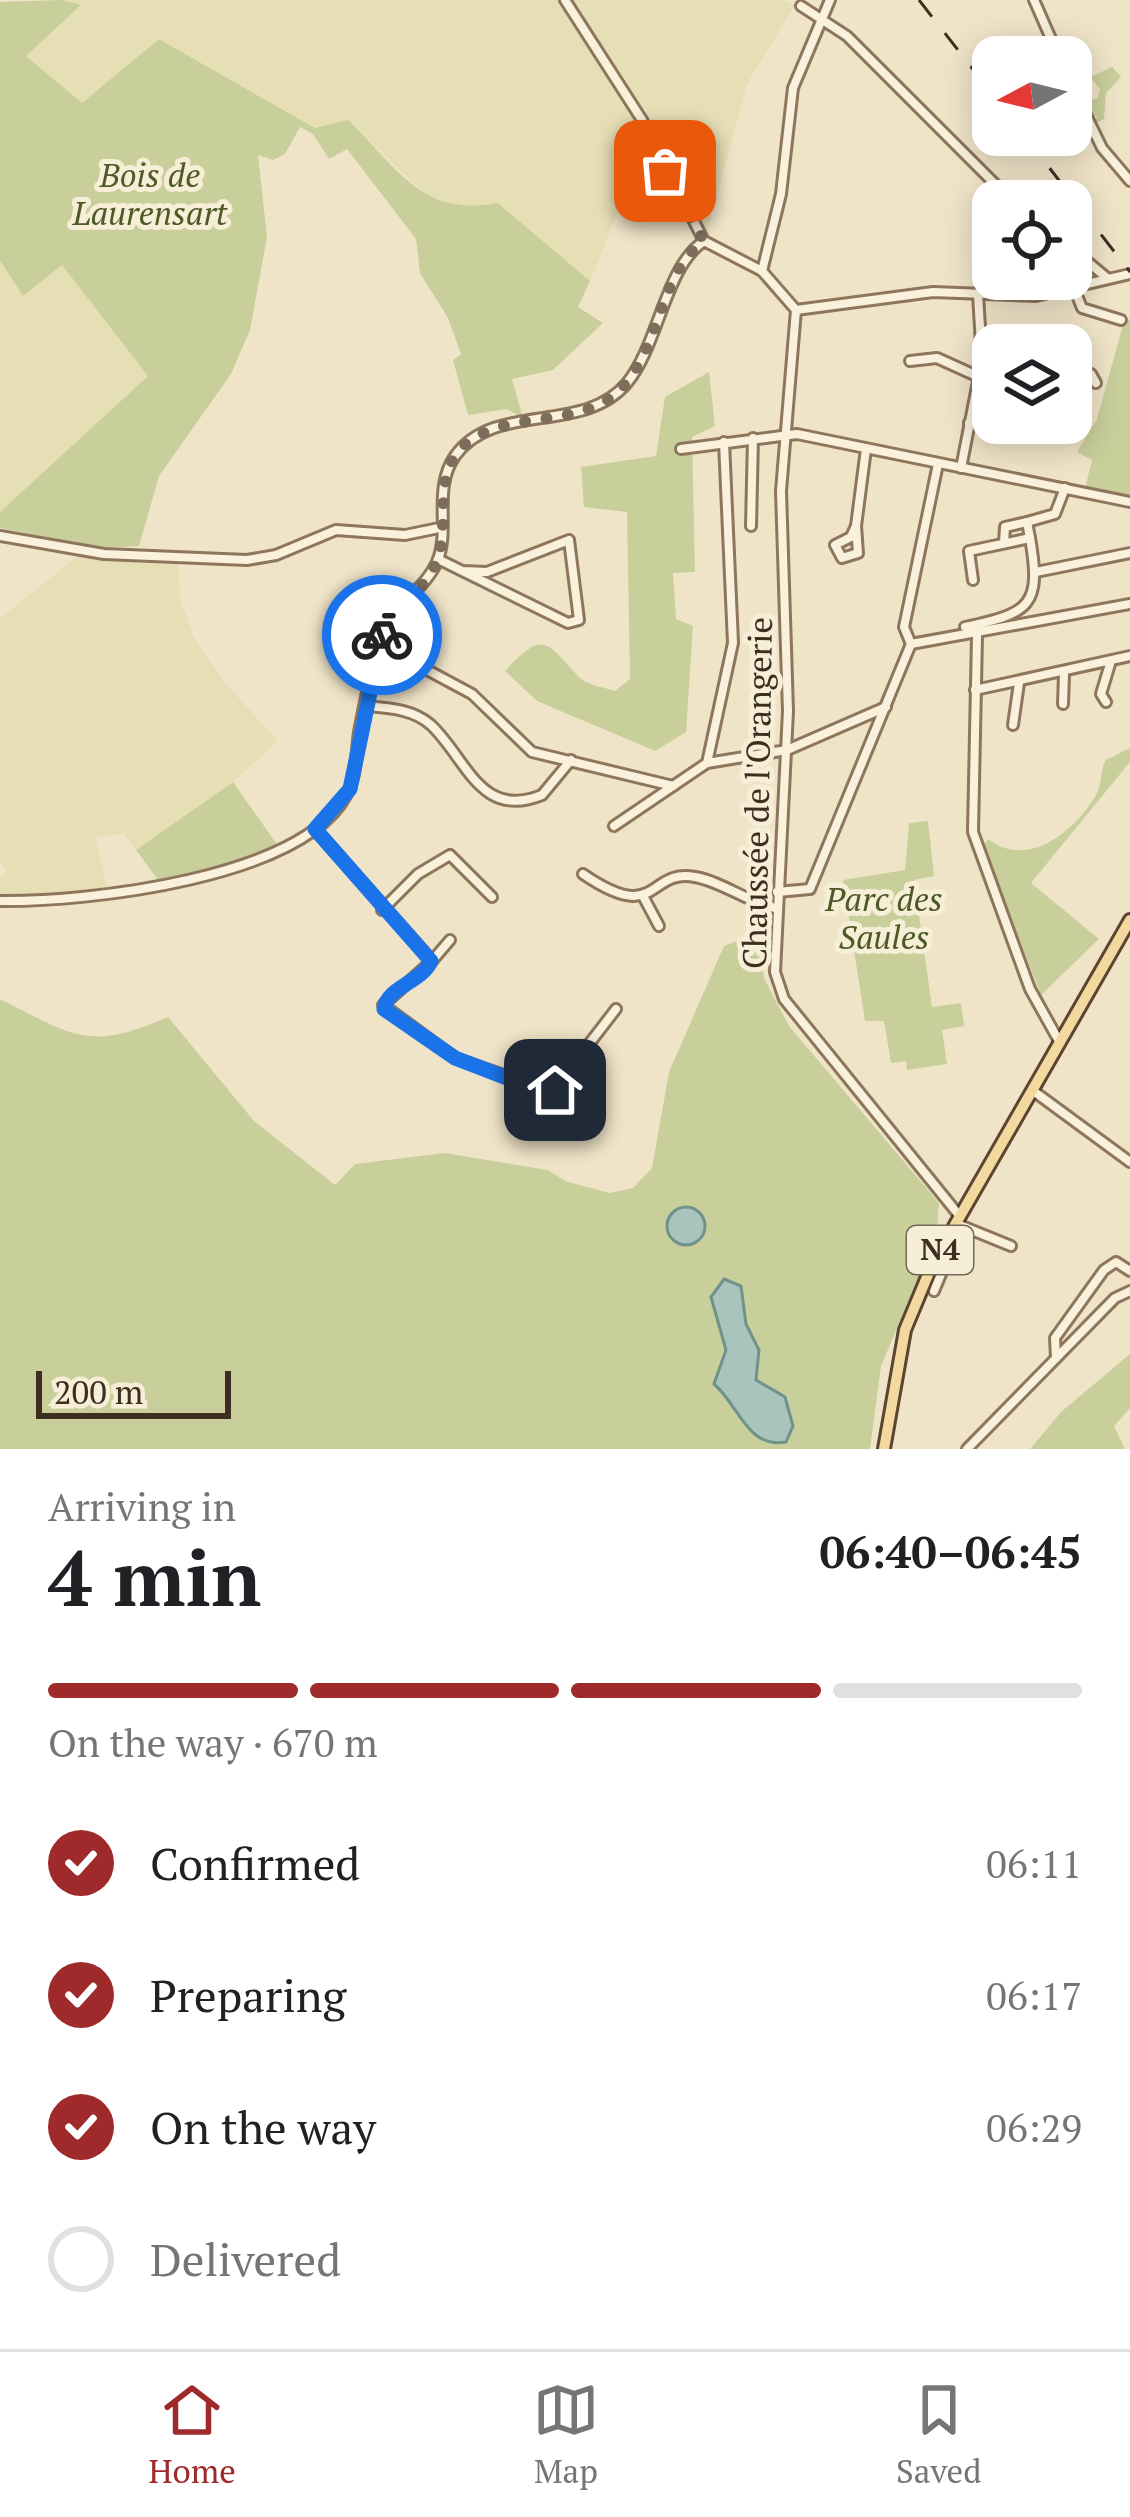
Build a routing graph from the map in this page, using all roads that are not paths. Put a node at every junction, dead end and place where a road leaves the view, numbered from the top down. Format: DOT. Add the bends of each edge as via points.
graph roads {
  1 [pos="565,0"];
  2 [pos="830,0"];
  3 [pos="1034,0"];
  4 [pos="801,6"];
  5 [pos="824,17"];
  6 [pos="1050,36"];
  7 [pos="1092,128"];
  8 [pos="991,180"];
  9 [pos="1130,181"];
  10 [pos="704,241"];
  11 [pos="1092,265"];
  12 [pos="762,271"];
  13 [pos="1130,274"];
  14 [pos="1108,278"];
  15 [pos="1092,283"];
  16 [pos="972,294"];
  17 [pos="1079,300"];
  18 [pos="796,310"];
  19 [pos="1121,320"];
  20 [pos="910,362"];
  21 [pos="972,374"];
  22 [pos="1092,376"];
  23 [pos="1096,383"];
  24 [pos="972,409"];
  25 [pos="969,423"];
  26 [pos="972,423"];
  27 [pos="785,434"];
  28 [pos="753,438"];
  29 [pos="724,442"];
  30 [pos="681,448"];
  31 [pos="866,448"];
  32 [pos="938,464"];
  33 [pos="961,468"];
  34 [pos="1065,488"];
  35 [pos="1130,502"];
  36 [pos="1027,522"];
  37 [pos="751,526"];
  38 [pos="856,526"];
  39 [pos="439,528"];
  40 [pos="0,536"];
  41 [pos="1030,538"];
  42 [pos="1004,543"];
  43 [pos="1130,553"];
  44 [pos="438,559"];
  45 [pos="463,571"];
  46 [pos="1036,572"];
  47 [pos="973,580"];
  48 [pos="1130,604"];
  49 [pos="998,625"];
  50 [pos="965,627"];
  51 [pos="982,631"];
  52 [pos="911,644"];
  53 [pos="1130,656"];
  54 [pos="1110,662"];
  55 [pos="1065,672"];
  56 [pos="374,675"];
  57 [pos="1019,683"];
  58 [pos="975,690"];
  59 [pos="1106,702"];
  60 [pos="1063,704"];
  61 [pos="367,706"];
  62 [pos="886,707"];
  63 [pos="1013,725"];
  64 [pos="787,750"];
  65 [pos="572,760"];
  66 [pos="707,763"];
  67 [pos="673,786"];
  68 [pos="614,826"];
  69 [pos="315,829"];
  70 [pos="583,874"];
  71 [pos="776,892"];
  72 [pos="643,896"];
  73 [pos="491,897"];
  74 [pos="0,901"];
  75 [pos="775,908"];
  76 [pos="382,910"];
  77 [pos="1130,920"];
  78 [pos="659,926"];
  79 [pos="450,940"];
  80 [pos="431,961"];
  81 [pos="616,1009"];
  82 [pos="1059,1041"];
  83 [pos="1031,1089"];
  84 [pos="1130,1162"];
  85 [pos="957,1221"];
  86 [pos="1011,1246"];
  87 [pos="1130,1271"];
  88 [pos="1130,1291"];
  89 [pos="934,1292"];
  90 [pos="1056,1358"];
  91 [pos="884,1449"];
  92 [pos="967,1449"];
  1 -- 10 [label="street" via="642,121"];
  2 -- 5 [label="street"];
  3 -- 6 [label="street"];
  4 -- 5 [label="street"];
  5 -- 8 [label="street"];
  5 -- 12 [label="street" via="790,96 782,194"];
  7 -- 9 [label="street"];
  10 -- 12 [label="street"];
  10 -- 39 [label="street" via="684,262 623,388 583,412 472,439 446,473"];
  11 -- 14 [label="street"];
  12 -- 18 [label="street"];
  13 -- 14 [label="street"];
  14 -- 15 [label="street"];
  16 -- 18 [label="street"];
  17 -- 19 [label="street"];
  18 -- 27 [label="street, Chaussée de l'Orangerie"];
  20 -- 21 [label="street" via="937,358"];
  22 -- 23 [label="street"];
  24 -- 25 [label="street"];
  25 -- 26 [label="street"];
  25 -- 33 [label="street"];
  27 -- 28 [label="street"];
  27 -- 31 [label="street"];
  27 -- 64 [label="street, Chaussée de l'Orangerie"];
  28 -- 29 [label="street"];
  28 -- 37 [label="street"];
  29 -- 30 [label="street"];
  29 -- 66 [label="street" via="733,643"];
  31 -- 32 [label="street"];
  31 -- 38 [label="street"];
  32 -- 33 [label="street"];
  32 -- 52 [label="street" via="904,627"];
  33 -- 34 [label="street"];
  34 -- 35 [label="street"];
  34 -- 36 [label="street" via="1055,514"];
  36 -- 41 [label="street"];
  36 -- 42 [label="street" via="1005,527"];
  39 -- 40 [label="street" via="405,536 336,530 247,560 104,554"];
  39 -- 44 [label="street"];
  41 -- 42 [label="street"];
  41 -- 46 [label="street"];
  42 -- 47 [label="street" via="969,550"];
  43 -- 46 [label="street"];
  44 -- 45 [label="street"];
  44 -- 56 [label="street" via="386,625"];
  45 -- 45 [label="street" via="568,623 579,620 565,538 487,572"];
  46 -- 49 [label="street" via="1026,605"];
  48 -- 49 [label="street"];
  49 -- 51 [label="street"];
  50 -- 51 [label="street"];
  51 -- 52 [label="street"];
  51 -- 58 [label="street"];
  52 -- 62 [label="street"];
  53 -- 54 [label="street"];
  54 -- 55 [label="street"];
  54 -- 59 [label="street"];
  55 -- 57 [label="street"];
  55 -- 60 [label="street"];
  56 -- 61 [label="street"];
  56 -- 65 [label="street" via="403,665 429,671 472,694 528,750"];
  57 -- 58 [label="street"];
  57 -- 63 [label="street"];
  58 -- 82 [label="street" via="973,832 1030,989"];
  61 -- 65 [label="street" via="425,721 479,788 498,799 542,795"];
  61 -- 69 [label="street" via="350,789"];
  62 -- 64 [label="street"];
  62 -- 71 [label="street" via="810,889"];
  64 -- 66 [label="street"];
  64 -- 71 [label="street, Chaussée de l'Orangerie"];
  65 -- 67 [label="street"];
  66 -- 67 [label="street"];
  67 -- 68 [label="street"];
  69 -- 74 [label="street" via="244,866 182,883"];
  69 -- 76 [label="street"];
  70 -- 72 [label="street" via="616,895"];
  71 -- 75 [label="street, Chaussée de l'Orangerie"];
  72 -- 75 [label="street" via="690,876"];
  72 -- 78 [label="street"];
  73 -- 76 [label="street" via="450,855"];
  75 -- 85 [label="street, Chaussée de l'Orangerie" via="772,960 784,999"];
  76 -- 80 [label="street"];
  77 -- 82 [label="main road, N4"];
  79 -- 80 [label="street"];
  80 -- 81 [label="street" via="384,1009 455,1058 547,1092"];
  82 -- 83 [label="main road, N4"];
  83 -- 84 [label="street"];
  83 -- 85 [label="main road, N4"];
  85 -- 86 [label="street"];
  85 -- 89 [label="street"];
  85 -- 91 [label="main road, N4" via="906,1326"];
  87 -- 90 [label="street" via="1116,1262 1104,1270 1055,1338"];
  88 -- 90 [label="street"];
  90 -- 92 [label="street"];
}
